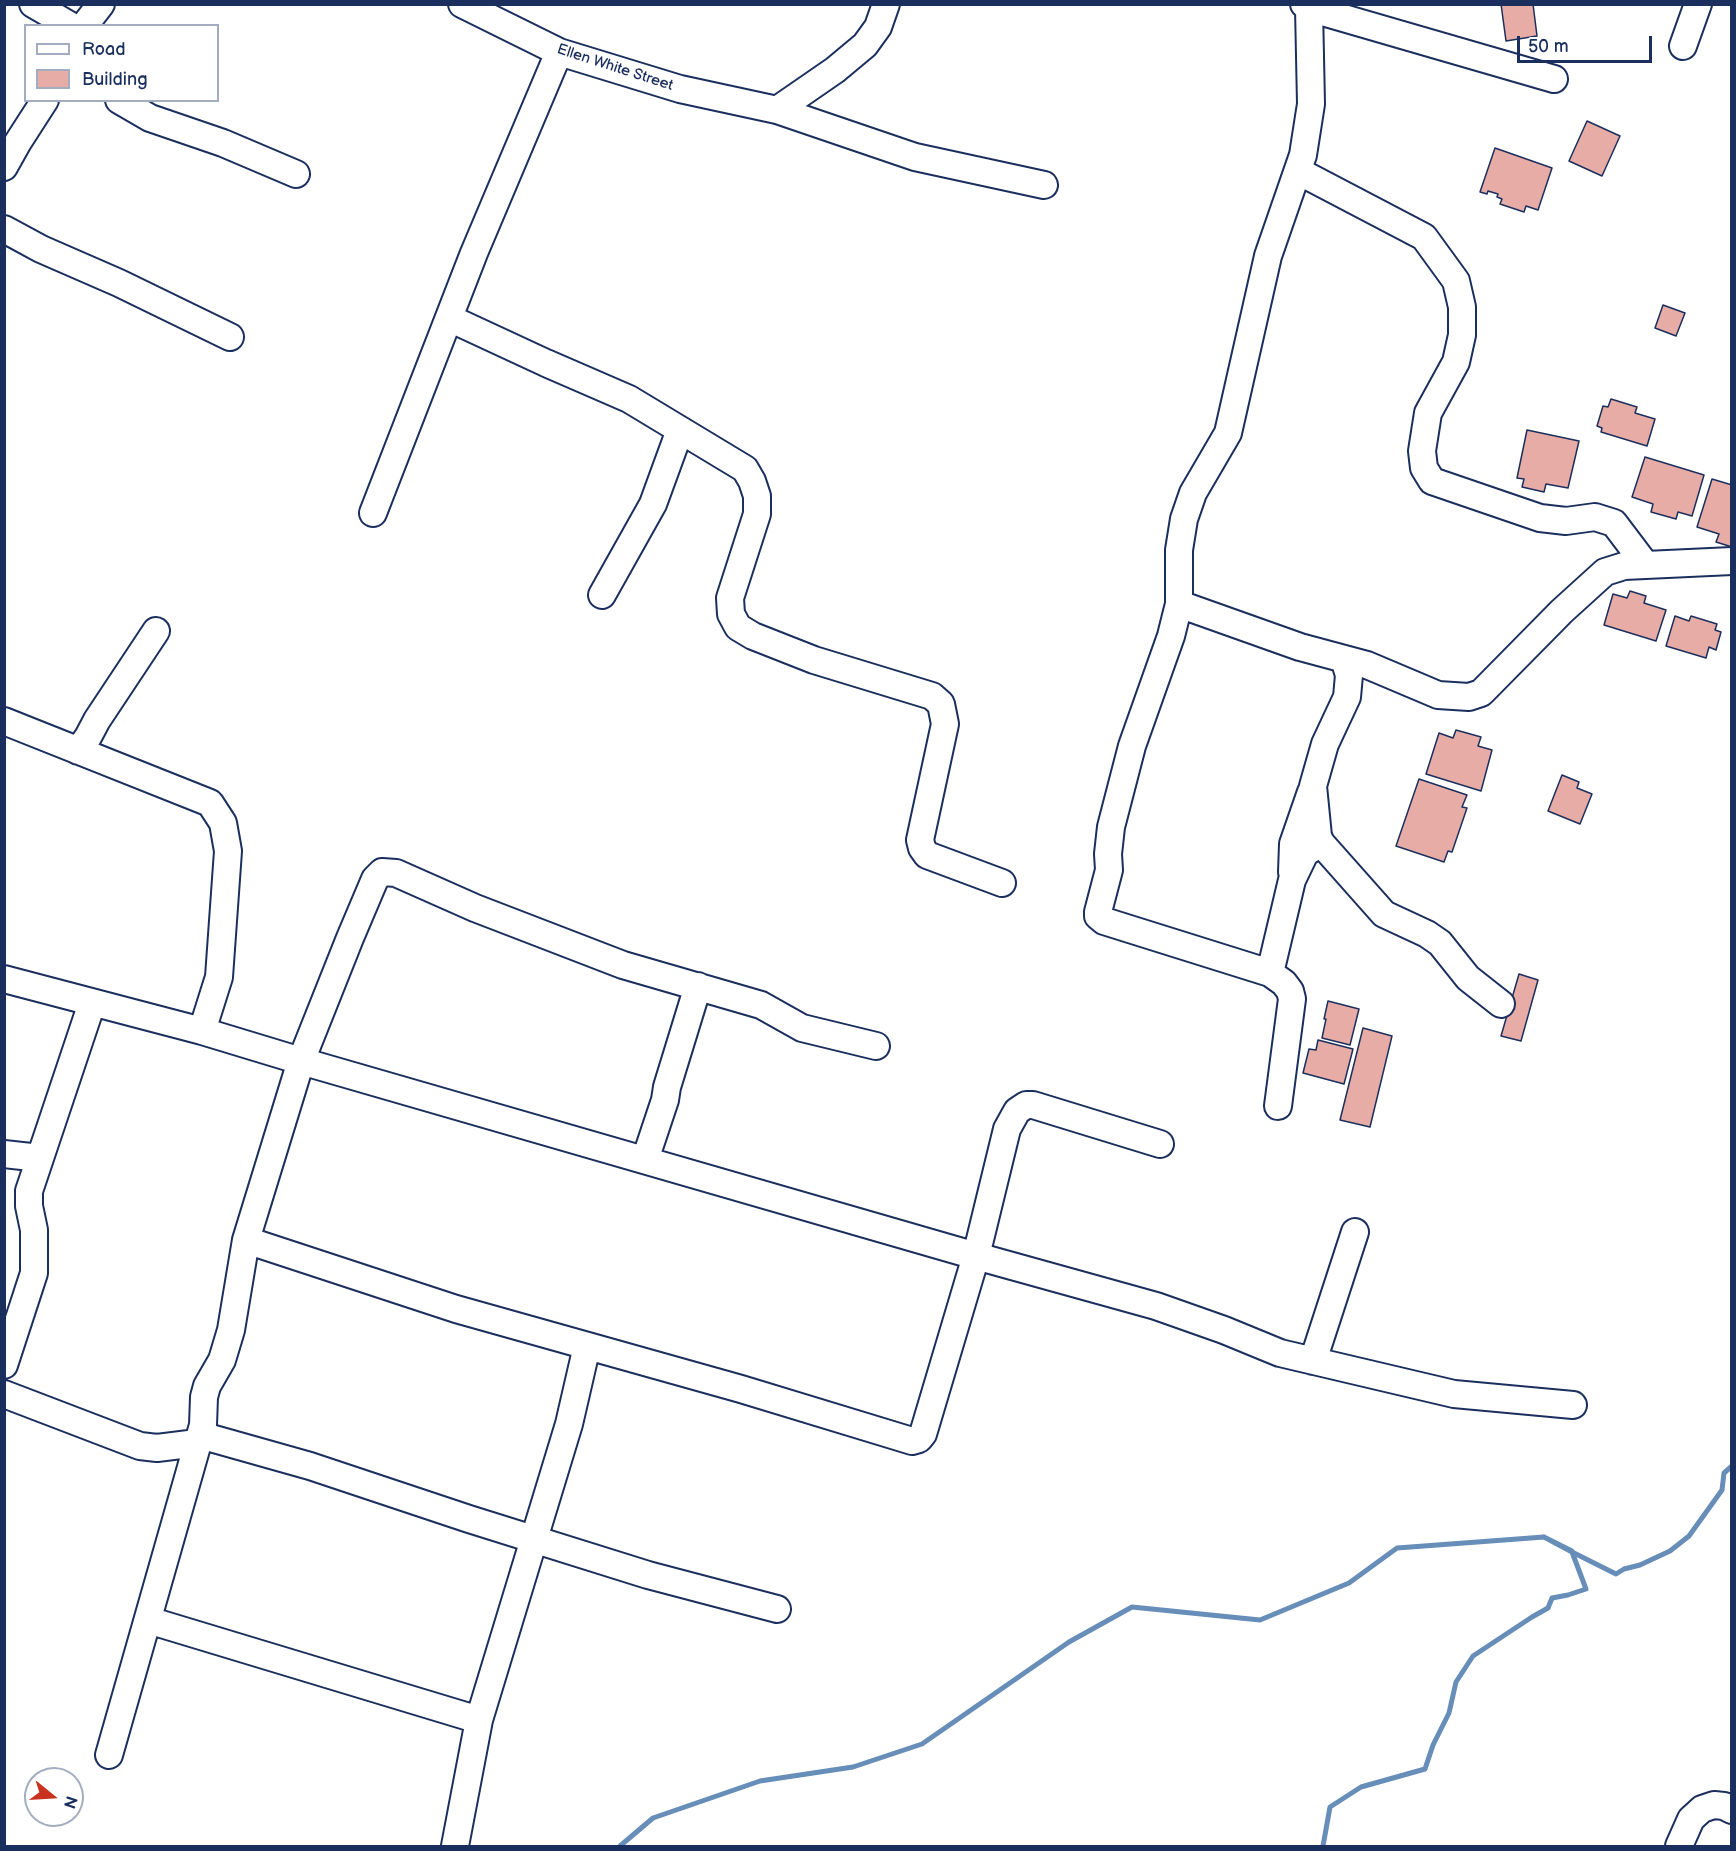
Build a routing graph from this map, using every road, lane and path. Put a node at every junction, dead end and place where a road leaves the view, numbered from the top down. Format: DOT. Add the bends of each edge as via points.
graph roads {
  1 [pos="33,4"];
  2 [pos="101,4"];
  3 [pos="462,4"];
  4 [pos="886,4"];
  5 [pos="1698,4"];
  6 [pos="1307,6"];
  7 [pos="68,24"];
  8 [pos="86,24"];
  9 [pos="1683,46"];
  10 [pos="559,52"];
  11 [pos="1554,79"];
  12 [pos="44,102"];
  13 [pos="122,102"];
  14 [pos="777,110"];
  15 [pos="4,167"];
  16 [pos="1298,171"];
  17 [pos="296,174"];
  18 [pos="1044,185"];
  19 [pos="4,228"];
  20 [pos="449,318"];
  21 [pos="230,337"];
  22 [pos="680,430"];
  23 [pos="373,513"];
  24 [pos="1731,561"];
  25 [pos="1645,564"];
  26 [pos="602,596"];
  27 [pos="1179,604"];
  28 [pos="156,631"];
  29 [pos="1344,659"];
  30 [pos="4,721"];
  31 [pos="78,751"];
  32 [pos="1313,786"];
  33 [pos="1321,843"];
  34 [pos="1292,880"];
  35 [pos="1002,883"];
  36 [pos="1270,973"];
  37 [pos="4,979"];
  38 [pos="698,986"];
  39 [pos="92,1003"];
  40 [pos="1501,1004"];
  41 [pos="202,1031"];
  42 [pos="876,1046"];
  43 [pos="301,1061"];
  44 [pos="1278,1106"];
  45 [pos="1160,1144"];
  46 [pos="4,1154"];
  47 [pos="40,1158"];
  48 [pos="645,1160"];
  49 [pos="1355,1232"];
  50 [pos="246,1240"];
  51 [pos="976,1256"];
  52 [pos="587,1346"];
  53 [pos="1313,1361"];
  54 [pos="4,1365"];
  55 [pos="4,1394"];
  56 [pos="1573,1405"];
  57 [pos="198,1439"];
  58 [pos="534,1538"];
  59 [pos="777,1609"];
  60 [pos="148,1620"];
  61 [pos="479,1720"];
  62 [pos="109,1755"];
  63 [pos="1731,1810"];
  64 [pos="455,1846"];
  65 [pos="1678,1846"];
  1 -- 7 [label="street"];
  2 -- 8 [label="street"];
  3 -- 10 [label="street, Ellen White Street"];
  4 -- 14 [label="street" via="878,27 865,45"];
  5 -- 9 [label="street"];
  6 -- 11 [label="street"];
  6 -- 16 [label="street" via="1311,104"];
  10 -- 14 [label="street, Ellen White Street" via="680,89"];
  10 -- 20 [label="street"];
  12 -- 15 [label="street"];
  13 -- 17 [label="street" via="150,118"];
  14 -- 18 [label="street, Ellen White Street" via="915,157"];
  16 -- 25 [label="street" via="1424,237 1456,281 1462,307 1462,335 1456,362 1428,413 1422,451 1424,468 1432,481 1540,518 1566,521 1595,517 1614,523"];
  16 -- 27 [label="street" via="1268,256 1228,433 1193,493 1184,519 1179,550"];
  19 -- 21 [label="street"];
  20 -- 22 [label="street" via="629,399"];
  20 -- 23 [label="street"];
  22 -- 26 [label="street" via="653,504"];
  22 -- 35 [label="street" via="745,469 757,496 757,513 730,598 731,614 738,627 813,660 932,696 941,704 945,724 920,840 922,848 927,855"];
  24 -- 25 [label="street"];
  25 -- 29 [label="street" via="1605,572 1488,686 1469,697 1438,695"];
  27 -- 29 [label="street"];
  27 -- 36 [label="street" via="1132,746 1111,827 1109,870 1098,916"];
  28 -- 31 [label="street"];
  29 -- 32 [label="street" via="1349,675 1347,697 1325,744"];
  30 -- 31 [label="street"];
  31 -- 41 [label="street" via="210,803 224,823 228,851 219,977"];
  32 -- 33 [label="street"];
  32 -- 34 [label="street" via="1293,844"];
  33 -- 34 [label="street" via="1305,853"];
  33 -- 40 [label="street" via="1384,914 1440,943 1468,978"];
  34 -- 36 [label="street"];
  36 -- 44 [label="street" via="1284,983 1292,999"];
  37 -- 39 [label="street"];
  38 -- 42 [label="street" via="761,1005 801,1028"];
  38 -- 43 [label="street" via="622,965 396,873 382,872 375,879"];
  38 -- 48 [label="street"];
  39 -- 41 [label="street"];
  39 -- 47 [label="street"];
  41 -- 43 [label="street"];
  43 -- 48 [label="street"];
  43 -- 50 [label="street"];
  45 -- 51 [label="street" via="1026,1105 1017,1111 1007,1129"];
  46 -- 47 [label="street"];
  47 -- 54 [label="street" via="29,1191 34,1273"];
  48 -- 51 [label="street"];
  49 -- 53 [label="street"];
  50 -- 52 [label="street" via="456,1309"];
  50 -- 57 [label="street" via="231,1330 222,1360 207,1386"];
  51 -- 52 [label="street" via="923,1434 912,1441"];
  51 -- 53 [label="street" via="1156,1306 1280,1353"];
  52 -- 58 [label="street" via="569,1424"];
  53 -- 56 [label="street" via="1454,1394"];
  55 -- 57 [label="street" via="140,1446 157,1448"];
  57 -- 58 [label="street" via="310,1466"];
  57 -- 60 [label="street"];
  58 -- 59 [label="street" via="648,1575"];
  58 -- 61 [label="street"];
  60 -- 61 [label="street"];
  60 -- 62 [label="street"];
  61 -- 64 [label="street"];
  63 -- 65 [label="street" via="1714,1805 1702,1809 1691,1819"];
}
